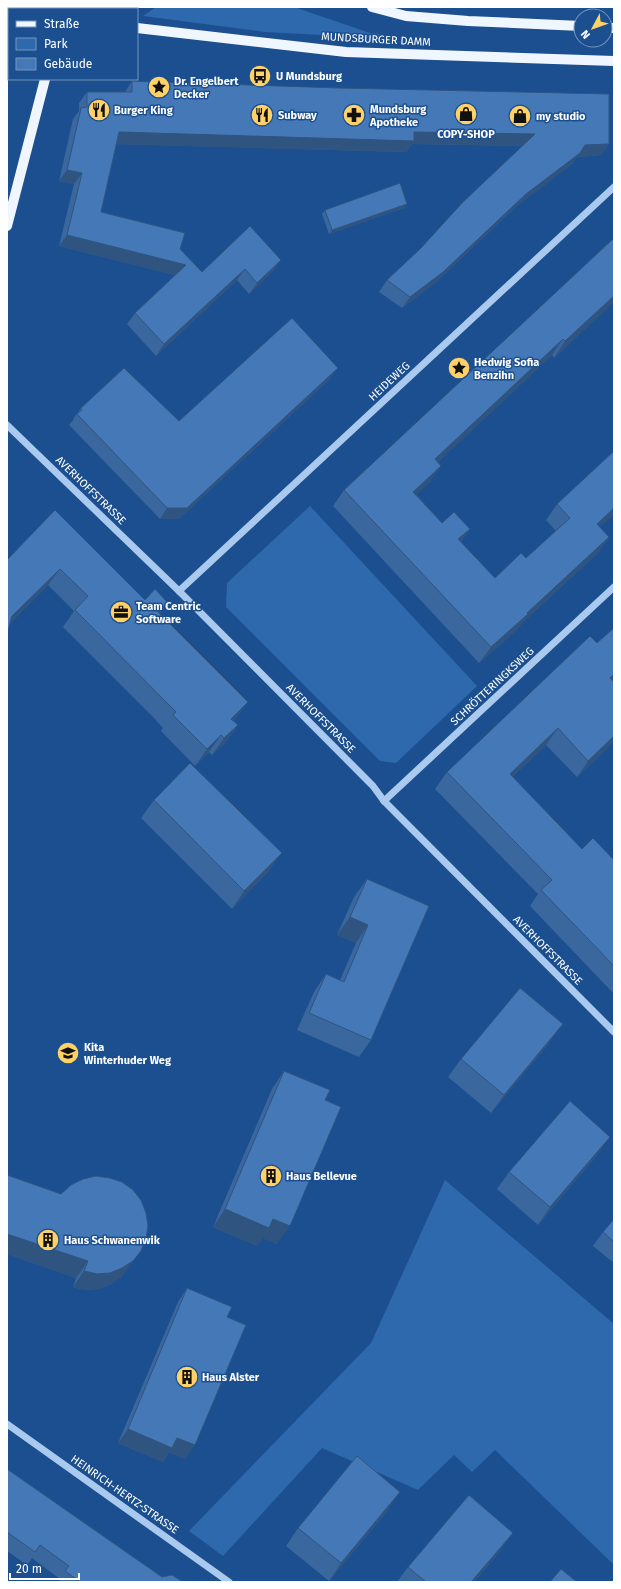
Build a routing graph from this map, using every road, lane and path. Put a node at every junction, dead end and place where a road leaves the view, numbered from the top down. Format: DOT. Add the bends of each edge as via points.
graph roads {
  1 [pos="28,7"];
  2 [pos="372,7"];
  3 [pos="7,8"];
  4 [pos="18,8"];
  5 [pos="573,26"];
  6 [pos="138,28"];
  7 [pos="613,62"];
  8 [pos="45,80"];
  9 [pos="614,187"];
  10 [pos="7,226"];
  11 [pos="7,425"];
  12 [pos="614,587"];
  13 [pos="178,591"];
  14 [pos="384,801"];
  15 [pos="614,1032"];
  16 [pos="7,1424"];
  17 [pos="229,1582"];
  1 -- 4 [label="main road"];
  2 -- 5 [label="main road" via="406,16 468,22"];
  3 -- 4 [label="main road"];
  6 -- 7 [label="main road, MUNDSBURGER DAMM" via="346,52"];
  8 -- 10 [label="main road"];
  9 -- 13 [label="street, HEIDEWEG"];
  11 -- 13 [label="street, AVERHOFFSTRASSE"];
  12 -- 14 [label="street, SCHRÖTTERINGKSWEG"];
  13 -- 14 [label="street, AVERHOFFSTRASSE" via="373,786"];
  14 -- 15 [label="street, AVERHOFFSTRASSE"];
  16 -- 17 [label="street, HEINRICH-HERTZ-STRASSE"];
}
